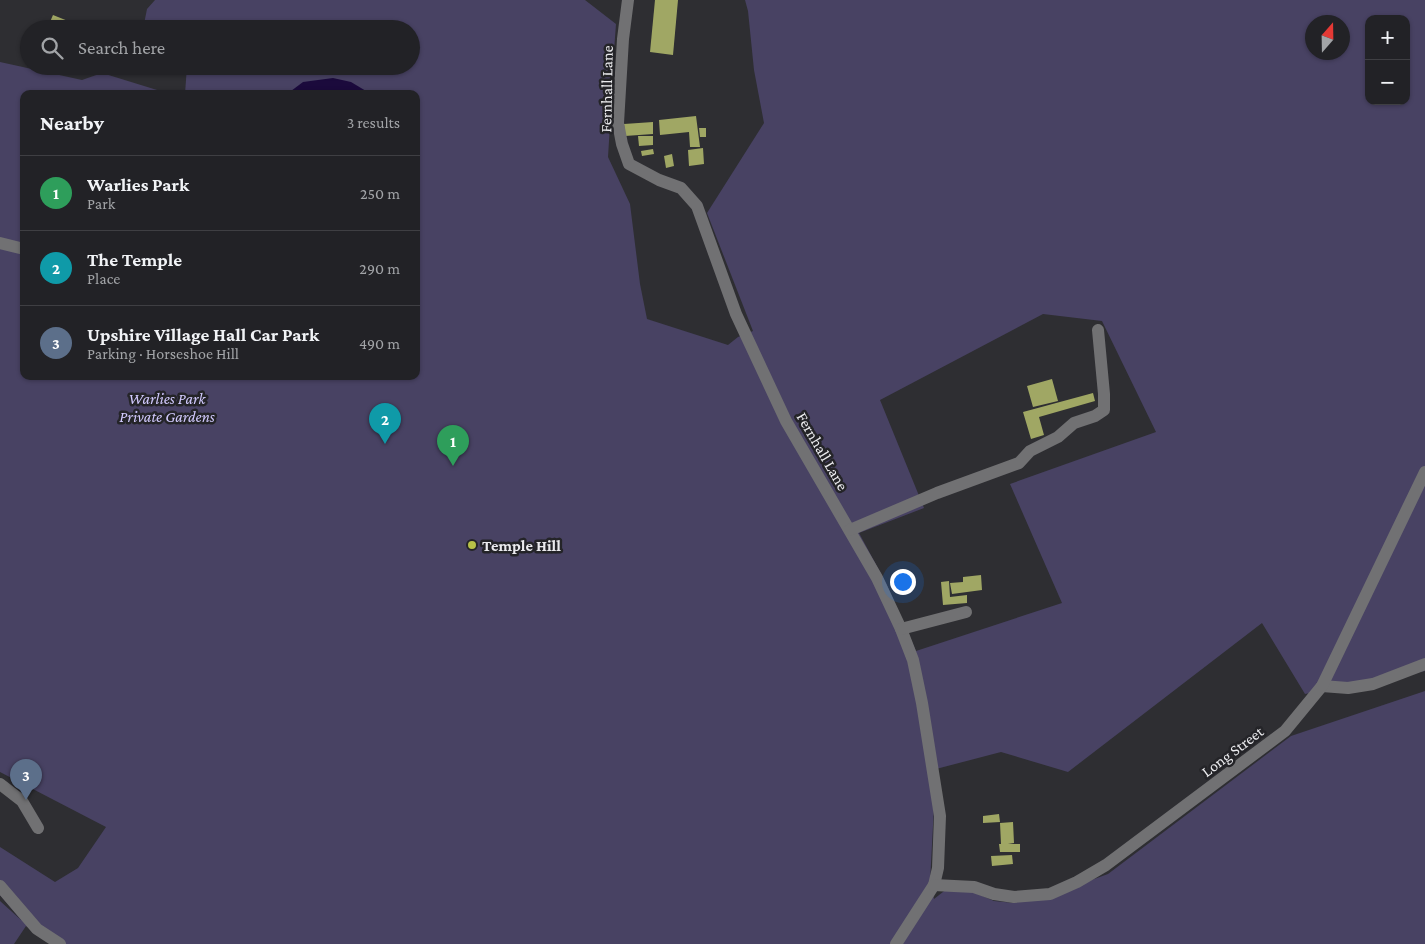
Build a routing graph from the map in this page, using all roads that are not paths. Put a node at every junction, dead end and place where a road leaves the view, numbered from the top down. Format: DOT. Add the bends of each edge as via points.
graph roads {
  1 [pos="628,0"];
  2 [pos="0,243"];
  3 [pos="20,248"];
  4 [pos="1098,330"];
  5 [pos="1425,472"];
  6 [pos="850,530"];
  7 [pos="966,612"];
  8 [pos="902,629"];
  9 [pos="1425,664"];
  10 [pos="1322,686"];
  11 [pos="0,784"];
  12 [pos="38,828"];
  13 [pos="934,885"];
  14 [pos="0,886"];
  15 [pos="60,944"];
  16 [pos="896,944"];
  1 -- 6 [label="street, Fernhall Lane" via="618,123 629,164 681,188 697,206 736,314 786,421"];
  2 -- 3 [label="street"];
  4 -- 6 [label="street" via="1104,410 1074,423 1058,437 1030,451 1019,463"];
  5 -- 10 [label="street, Long Street"];
  6 -- 8 [label="street, Fernhall Lane"];
  7 -- 8 [label="street"];
  8 -- 13 [label="street, Fernhall Lane" via="913,660 940,816 938,868"];
  9 -- 10 [label="street" via="1373,684 1348,688"];
  10 -- 13 [label="street, Long Street" via="1285,731 1106,865 1077,882 1050,894 1014,897 974,886"];
  11 -- 12 [label="street" via="22,801"];
  13 -- 16 [label="street, Fernhall Lane"];
  14 -- 15 [label="street" via="37,929"];
}
